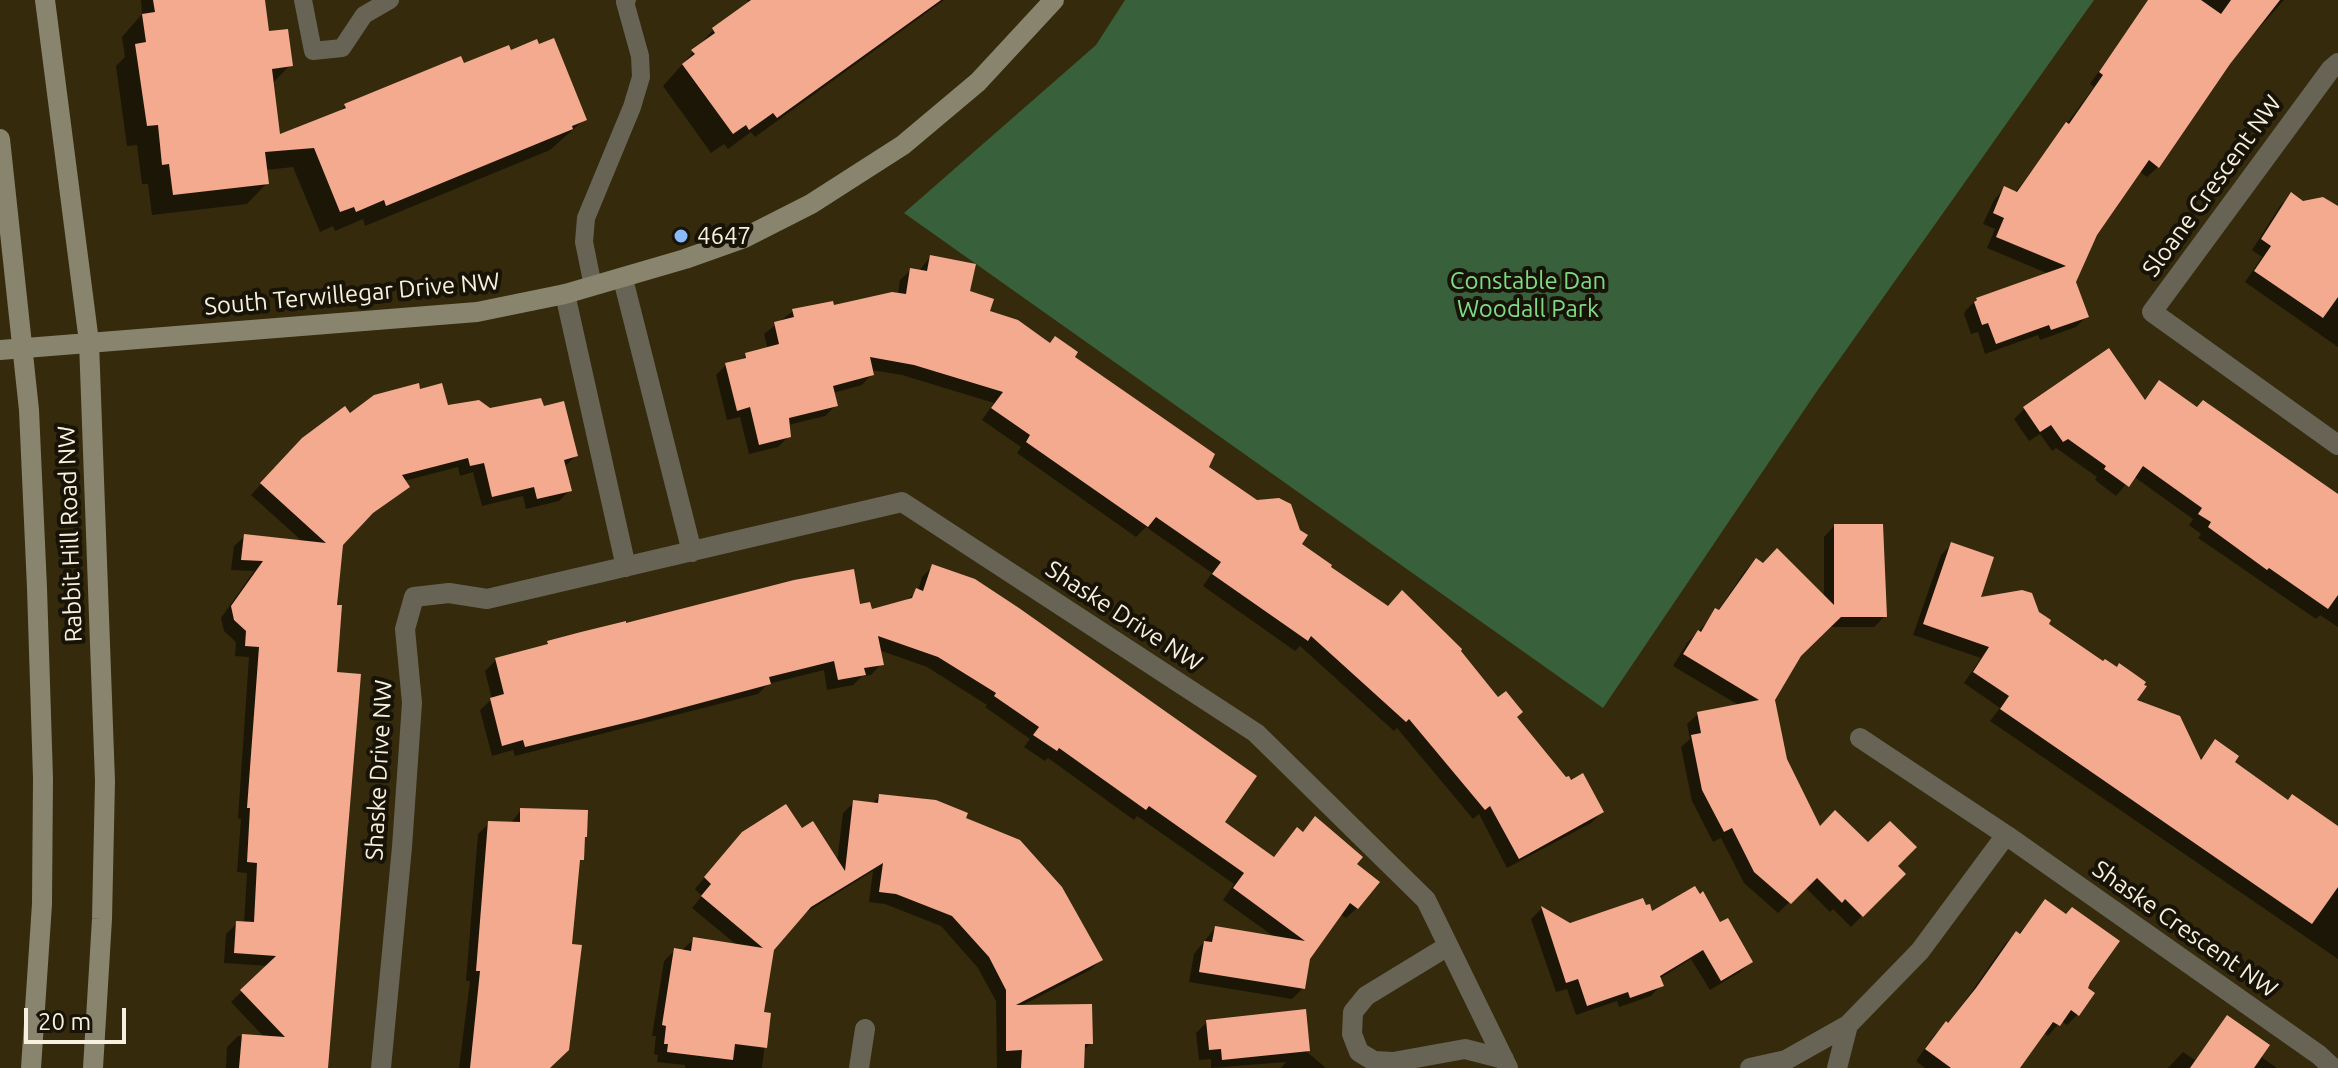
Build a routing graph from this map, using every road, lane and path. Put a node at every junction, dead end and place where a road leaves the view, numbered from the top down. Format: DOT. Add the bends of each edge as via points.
graph roads {
  1 [pos="45,0"];
  2 [pos="303,0"];
  3 [pos="390,0"];
  4 [pos="1054,0"];
  5 [pos="625,1"];
  6 [pos="363,7"];
  7 [pos="2338,63"];
  8 [pos="0,139"];
  9 [pos="623,279"];
  10 [pos="593,286"];
  11 [pos="565,294"];
  12 [pos="89,342"];
  13 [pos="24,348"];
  14 [pos="0,350"];
  15 [pos="2338,445"];
  16 [pos="692,552"];
  17 [pos="626,567"];
  18 [pos="1860,738"];
  19 [pos="2006,835"];
  20 [pos="1448,946"];
  21 [pos="1848,1025"];
  22 [pos="865,1029"];
  23 [pos="1506,1063"];
  24 [pos="31,1068"];
  25 [pos="93,1068"];
  26 [pos="381,1068"];
  27 [pos="859,1068"];
  28 [pos="1750,1068"];
  29 [pos="1837,1068"];
  30 [pos="2333,1068"];
  1 -- 12 [label="main road, Rabbit Hill Road NW"];
  2 -- 6 [label="lane" via="313,51 342,48"];
  3 -- 6 [label="lane"];
  4 -- 9 [label="main road, South Terwillegar Drive NW" via="960,99 862,173 744,238"];
  5 -- 10 [label="lane" via="641,77 586,218 584,242"];
  7 -- 15 [label="street, Sloane Crescent NW" via="2152,312"];
  8 -- 13 [label="main road, Rabbit Hill Road NW"];
  9 -- 10 [label="main road, South Terwillegar Drive NW"];
  9 -- 16 [label="street"];
  10 -- 11 [label="main road, South Terwillegar Drive NW"];
  11 -- 12 [label="main road, South Terwillegar Drive NW" via="477,312"];
  11 -- 17 [label="street"];
  12 -- 13 [label="main road, South Terwillegar Drive NW"];
  12 -- 25 [label="main road, Rabbit Hill Road NW" via="105,781"];
  13 -- 14 [label="main road, South Terwillegar Drive NW"];
  13 -- 24 [label="main road, Rabbit Hill Road NW" via="43,778 42,904"];
  16 -- 17 [label="street, Shaske Drive NW"];
  16 -- 20 [label="street, Shaske Drive NW" via="902,502 1256,733 1426,900"];
  17 -- 26 [label="street, Shaske Drive NW" via="487,599 449,593 414,597 405,629 412,703"];
  18 -- 19 [label="street, Shaske Crescent NW"];
  19 -- 21 [label="street" via="1920,951"];
  19 -- 30 [label="street, Shaske Crescent NW"];
  20 -- 23 [label="street, Shaske Drive NW"];
  20 -- 23 [label="street, Shaske Drive NW" via="1366,996 1353,1012 1352,1034 1359,1052 1374,1061 1393,1062 1465,1049"];
  21 -- 28 [label="street" via="1786,1060"];
  21 -- 29 [label="street"];
  22 -- 27 [label="street"];
}
